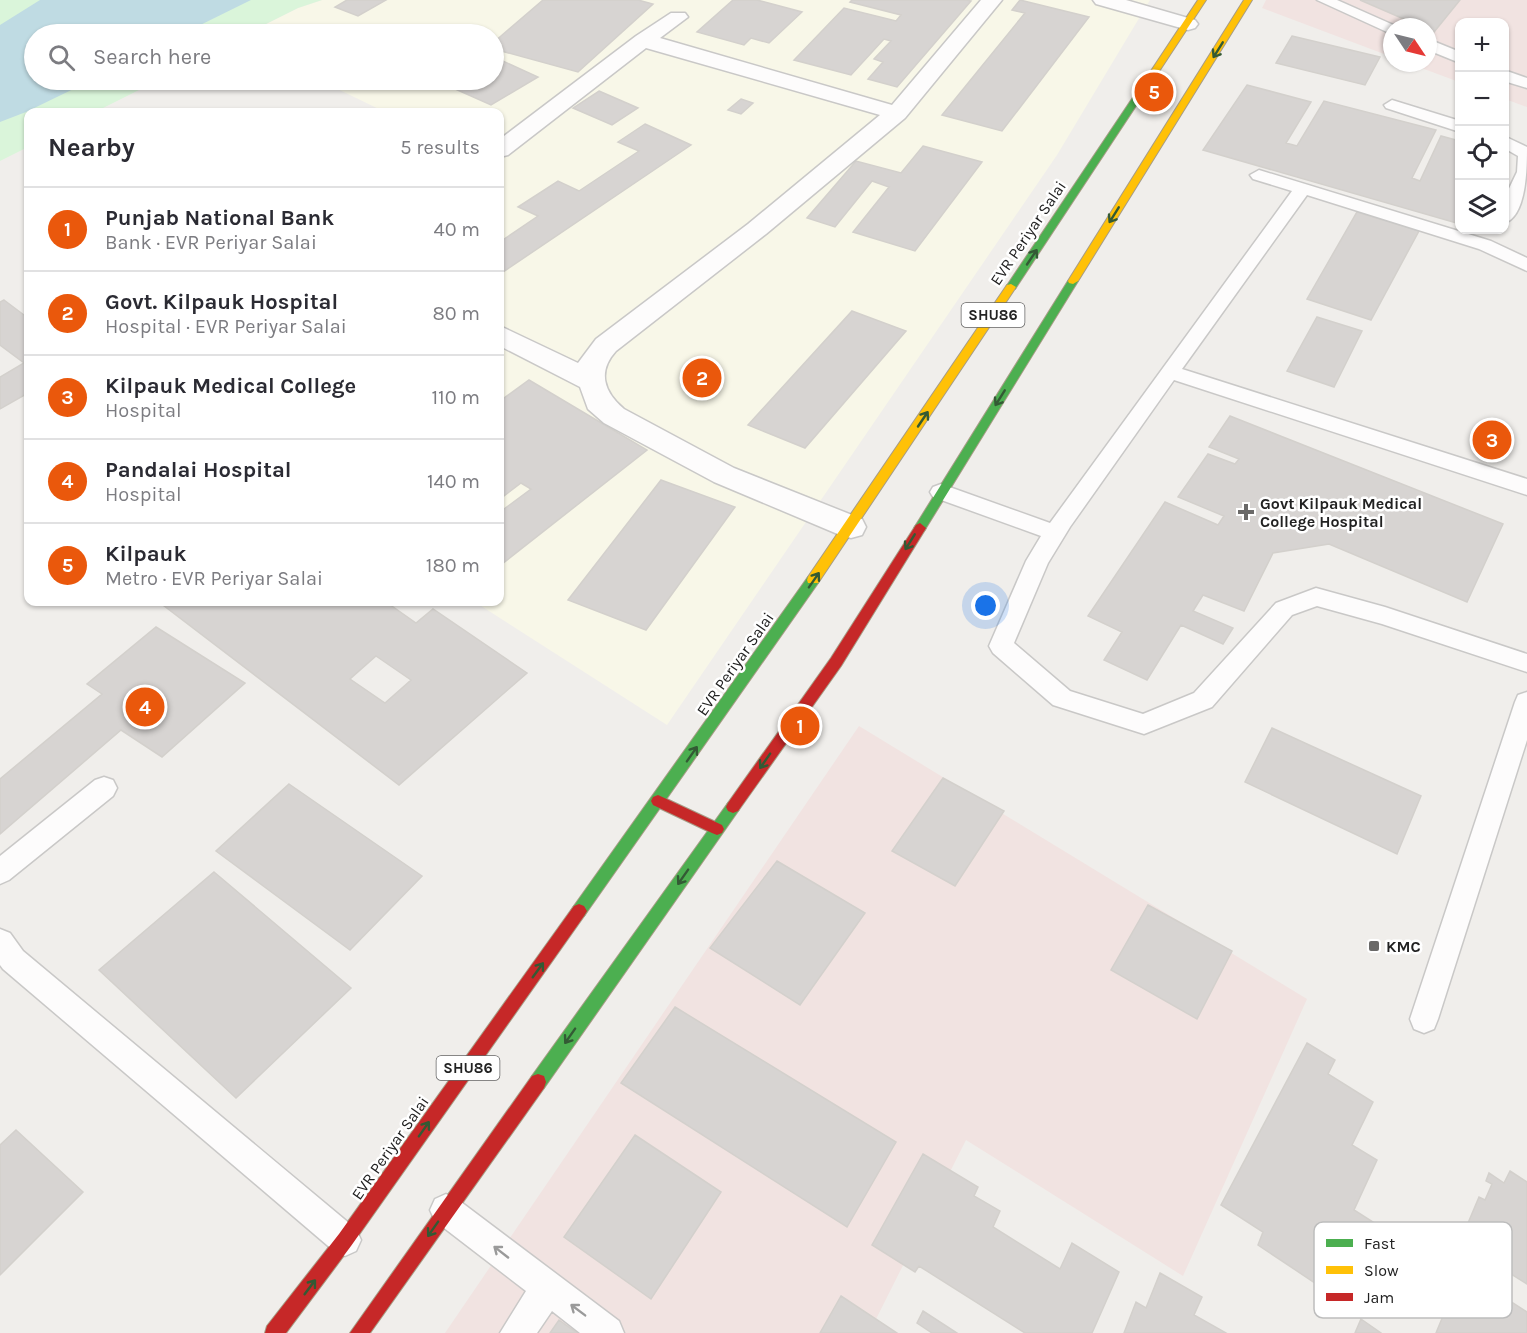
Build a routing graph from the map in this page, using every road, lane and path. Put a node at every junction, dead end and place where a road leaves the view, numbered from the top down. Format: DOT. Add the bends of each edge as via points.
graph roads {
  1 [pos="992,0"];
  2 [pos="1103,0"];
  3 [pos="1202,0"];
  4 [pos="1248,0"];
  5 [pos="1324,0"];
  6 [pos="678,17"];
  7 [pos="1188,24"];
  8 [pos="1383,25"];
  9 [pos="643,40"];
  10 [pos="1437,48"];
  11 [pos="1455,56"];
  12 [pos="1509,77"];
  13 [pos="1527,83"];
  14 [pos="1392,105"];
  15 [pos="897,113"];
  16 [pos="1457,126"];
  17 [pos="1509,144"];
  18 [pos="504,147"];
  19 [pos="1259,175"];
  20 [pos="1303,188"];
  21 [pos="1509,208"];
  22 [pos="1497,234"];
  23 [pos="1491,248"];
  24 [pos="1527,265"];
  25 [pos="504,336"];
  26 [pos="1170,372"];
  27 [pos="592,382"];
  28 [pos="1527,487"];
  29 [pos="941,492"];
  30 [pos="851,526"];
  31 [pos="1054,532"];
  32 [pos="1527,663"];
  33 [pos="1527,702"];
  34 [pos="104,788"];
  35 [pos="658,801"];
  36 [pos="717,829"];
  37 [pos="0,872"];
  38 [pos="0,942"];
  39 [pos="1424,1019"];
  40 [pos="446,1210"];
  41 [pos="345,1240"];
  42 [pos="548,1288"];
  43 [pos="274,1333"];
  44 [pos="359,1333"];
  45 [pos="517,1333"];
  46 [pos="608,1333"];
  1 -- 15 [label="street"];
  2 -- 7 [label="street"];
  3 -- 7 [label="main road, EVR Periyar Salai / SHU86"];
  4 -- 29 [label="main road, SHU86, one-way" via="1009,375"];
  5 -- 8 [label="lane"];
  6 -- 9 [label="street"];
  30 -- 7 [label="main road, EVR Periyar Salai / SHU86, one-way" via="967,363"];
  9 -- 15 [label="street"];
  9 -- 18 [label="street"];
  10 -- 11 [label="lane"];
  12 -- 13 [label="lane"];
  14 -- 16 [label="lane"];
  15 -- 27 [label="street" via="758,229 606,345 592,361"];
  17 -- 21 [label="lane" via="1527,154 1526,172"];
  19 -- 20 [label="lane"];
  20 -- 23 [label="lane"];
  20 -- 26 [label="lane"];
  22 -- 23 [label="lane"];
  23 -- 24 [label="lane"];
  25 -- 27 [label="street"];
  26 -- 28 [label="lane"];
  26 -- 31 [label="lane"];
  27 -- 30 [label="street" via="598,402 614,417 724,475"];
  29 -- 31 [label="lane"];
  29 -- 36 [label="main road, SHU86, one-way" via="836,662"];
  35 -- 30 [label="main road, EVR Periyar Salai / SHU86, one-way"];
  31 -- 32 [label="lane" via="1037,561 1001,646 1062,698 1144,724 1203,700 1284,609 1316,597"];
  33 -- 39 [label="lane"];
  34 -- 37 [label="lane"];
  35 -- 36 [label="main road"];
  41 -- 35 [label="main road, EVR Periyar Salai / SHU86, one-way"];
  36 -- 40 [label="main road, SHU86, one-way"];
  38 -- 41 [label="lane" via="13,960"];
  42 -- 40 [label="lane, one-way"];
  40 -- 44 [label="main road, SHU86, one-way"];
  43 -- 41 [label="main road, EVR Periyar Salai / SHU86, one-way"];
  42 -- 45 [label="lane"];
  46 -- 42 [label="lane, one-way"];
}
